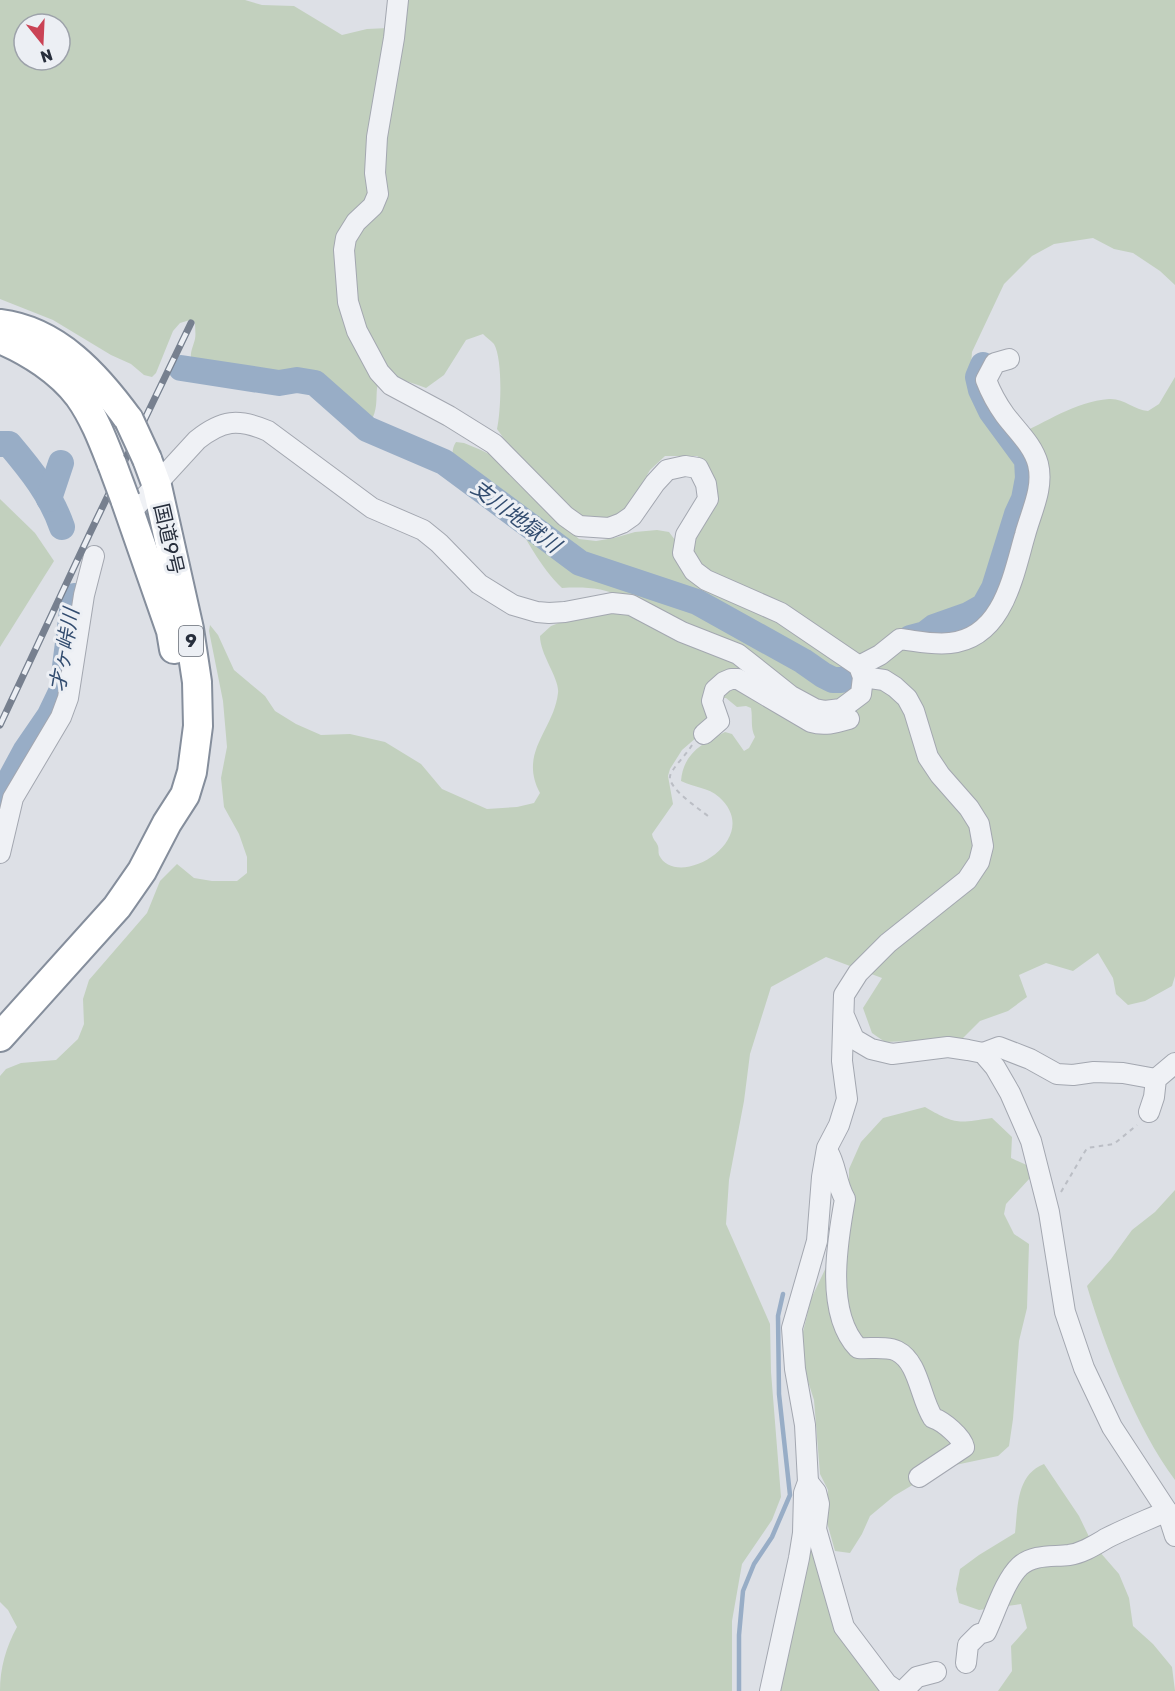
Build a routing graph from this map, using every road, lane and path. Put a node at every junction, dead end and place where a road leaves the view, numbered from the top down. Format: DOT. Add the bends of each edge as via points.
graph roads {
  1 [pos="398,0"];
  2 [pos="0,324"];
  3 [pos="0,339"];
  4 [pos="1009,359"];
  5 [pos="157,486"];
  6 [pos="128,506"];
  7 [pos="94,556"];
  8 [pos="861,671"];
  9 [pos="856,699"];
  10 [pos="704,734"];
  11 [pos="709,817"];
  12 [pos="167,822"];
  13 [pos="0,853"];
  14 [pos="844,1018"];
  15 [pos="0,1037"];
  16 [pos="983,1053"];
  17 [pos="1175,1063"];
  18 [pos="1155,1079"];
  19 [pos="1149,1112"];
  20 [pos="827,1150"];
  21 [pos="1049,1212"];
  22 [pos="919,1477"];
  23 [pos="808,1482"];
  24 [pos="1167,1511"];
  25 [pos="1175,1536"];
  26 [pos="966,1663"];
  27 [pos="936,1672"];
  28 [pos="770,1691"];
  29 [pos="897,1691"];
  30 [pos="903,1691"];
  1 -- 8 [label="street" via="377,137 378,194 373,206 346,238 344,250 348,302 357,331 379,372 391,386 494,444 579,526 609,528 622,523 632,516 667,470 698,468 706,483 708,499 686,535 684,553 694,571 781,613"];
  2 -- 5 [label="highway, 国道9号 / 9, bridge" via="29,331 51,342 101,382 129,420"];
  3 -- 6 [label="highway, 国道9号 / 9, bridge" via="36,357 79,396 99,431"];
  4 -- 8 [label="street" via="995,363 986,380 993,397 1032,448 1040,475 1002,605 981,631 964,639 952,643 900,639"];
  5 -- 6 [label="street"];
  5 -- 9 [label="street" via="206,432 231,422 254,425 268,431 372,508 423,530 479,584 513,605 549,613 612,603 632,606 682,632 738,654 791,696 814,708 836,710"];
  5 -- 12 [label="highway, 国道9号 / 9" via="197,682 198,726 192,772 185,795"];
  6 -- 12 [label="highway, 国道9号 / 9" via="171,631 182,690 182,746"];
  7 -- 13 [label="street" via="64,708 13,798"];
  8 -- 9 [label="street" via="861,694"];
  8 -- 14 [label="street" via="884,680 907,698 928,758 969,808 979,824 983,846 979,862 967,880 888,943 858,973 844,995"];
  9 -- 10 [label="street" via="862,705 858,715 821,725 745,682 731,679 715,690 712,701 719,721"];
  10 -- 11 [label="path" via="670,776 673,786"];
  12 -- 15 [label="highway, 国道9号 / 9" via="142,871 117,908"];
  14 -- 16 [label="street" via="854,1039 871,1049 892,1054 948,1047"];
  14 -- 20 [label="street" via="842,1061 847,1099"];
  16 -- 18 [label="street" via="999,1047 1057,1074 1094,1071"];
  16 -- 21 [label="street" via="1010,1093 1031,1141"];
  17 -- 18 [label="street"];
  18 -- 19 [label="street"];
  19 -- 21 [label="path" via="1114,1144 1087,1148"];
  20 -- 22 [label="street" via="845,1199 836,1279 843,1324 858,1348 896,1350 909,1362 933,1418 941,1420 963,1440 964,1447"];
  20 -- 23 [label="street" via="817,1241 792,1328"];
  21 -- 24 [label="street" via="1065,1312 1084,1368 1112,1427"];
  23 -- 28 [label="street" via="799,1558"];
  23 -- 29 [label="street" via="819,1504 816,1529 844,1628 887,1684"];
  24 -- 25 [label="street"];
  24 -- 26 [label="street" via="1084,1551 1027,1561 1009,1581 986,1632 968,1645"];
  27 -- 30 [label="street" via="917,1677"];
}
